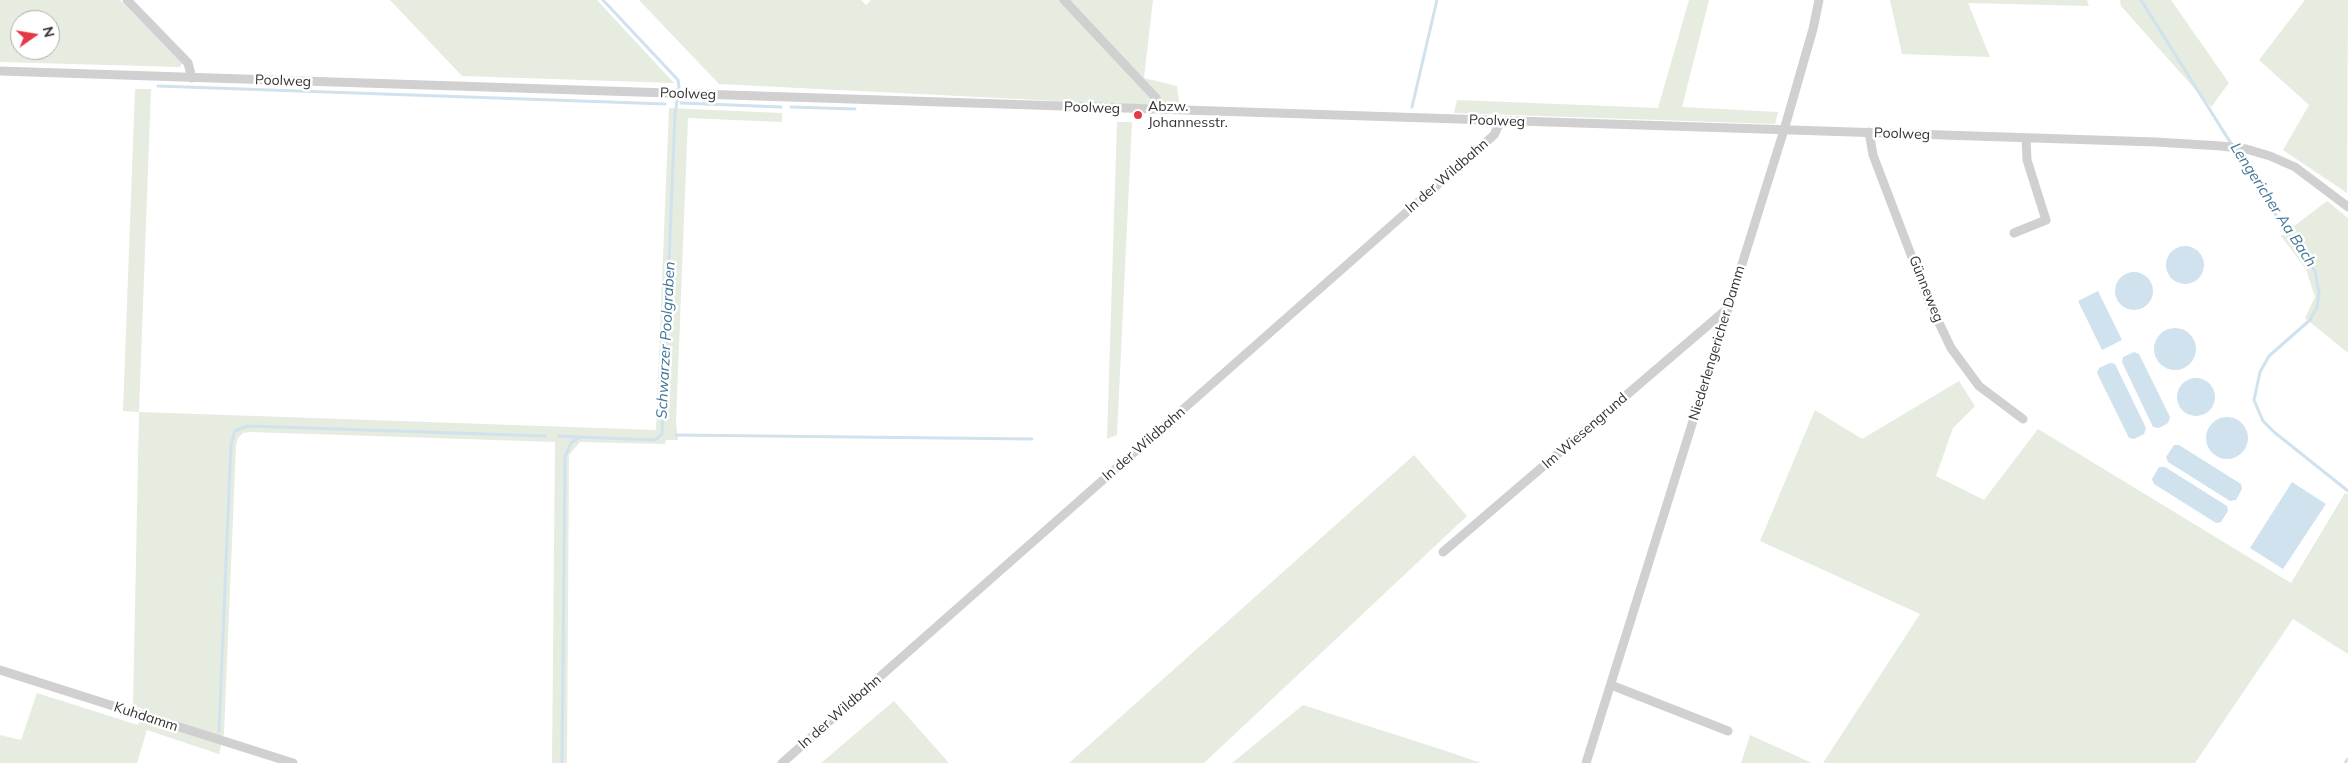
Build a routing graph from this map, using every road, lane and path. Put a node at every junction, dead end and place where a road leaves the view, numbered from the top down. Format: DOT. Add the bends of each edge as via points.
graph roads {
  1 [pos="128,0"];
  2 [pos="1064,0"];
  3 [pos="1819,0"];
  4 [pos="0,71"];
  5 [pos="192,78"];
  6 [pos="1162,110"];
  7 [pos="1500,122"];
  8 [pos="1784,130"];
  9 [pos="1868,132"];
  10 [pos="2026,138"];
  11 [pos="2348,207"];
  12 [pos="2014,233"];
  13 [pos="1727,309"];
  14 [pos="2024,419"];
  15 [pos="1443,552"];
  16 [pos="0,670"];
  17 [pos="1611,685"];
  18 [pos="1728,731"];
  19 [pos="293,763"];
  20 [pos="782,763"];
  21 [pos="1586,763"];
  1 -- 5 [label="street" via="188,63"];
  2 -- 6 [label="street" via="1156,98"];
  3 -- 8 [label="street, Niederlengericher Damm"];
  4 -- 5 [label="street, Poolweg"];
  5 -- 6 [label="street, Poolweg"];
  6 -- 7 [label="street, Poolweg"];
  7 -- 8 [label="street, Poolweg"];
  7 -- 20 [label="street, In der Wildbahn" via="1494,135"];
  8 -- 9 [label="street, Poolweg"];
  8 -- 13 [label="street, Niederlengericher Damm"];
  9 -- 10 [label="street, Poolweg"];
  9 -- 14 [label="street, Günneweg" via="1873,155 1929,302 1951,348 1979,386"];
  10 -- 11 [label="street, Poolweg" via="2246,149 2295,167"];
  10 -- 12 [label="street" via="2027,160 2046,220"];
  13 -- 15 [label="street, Im Wiesengrund"];
  13 -- 17 [label="street, Niederlengericher Damm"];
  16 -- 19 [label="street, Kuhdamm"];
  17 -- 18 [label="street"];
  17 -- 21 [label="street, Niederlengericher Damm"];
}
